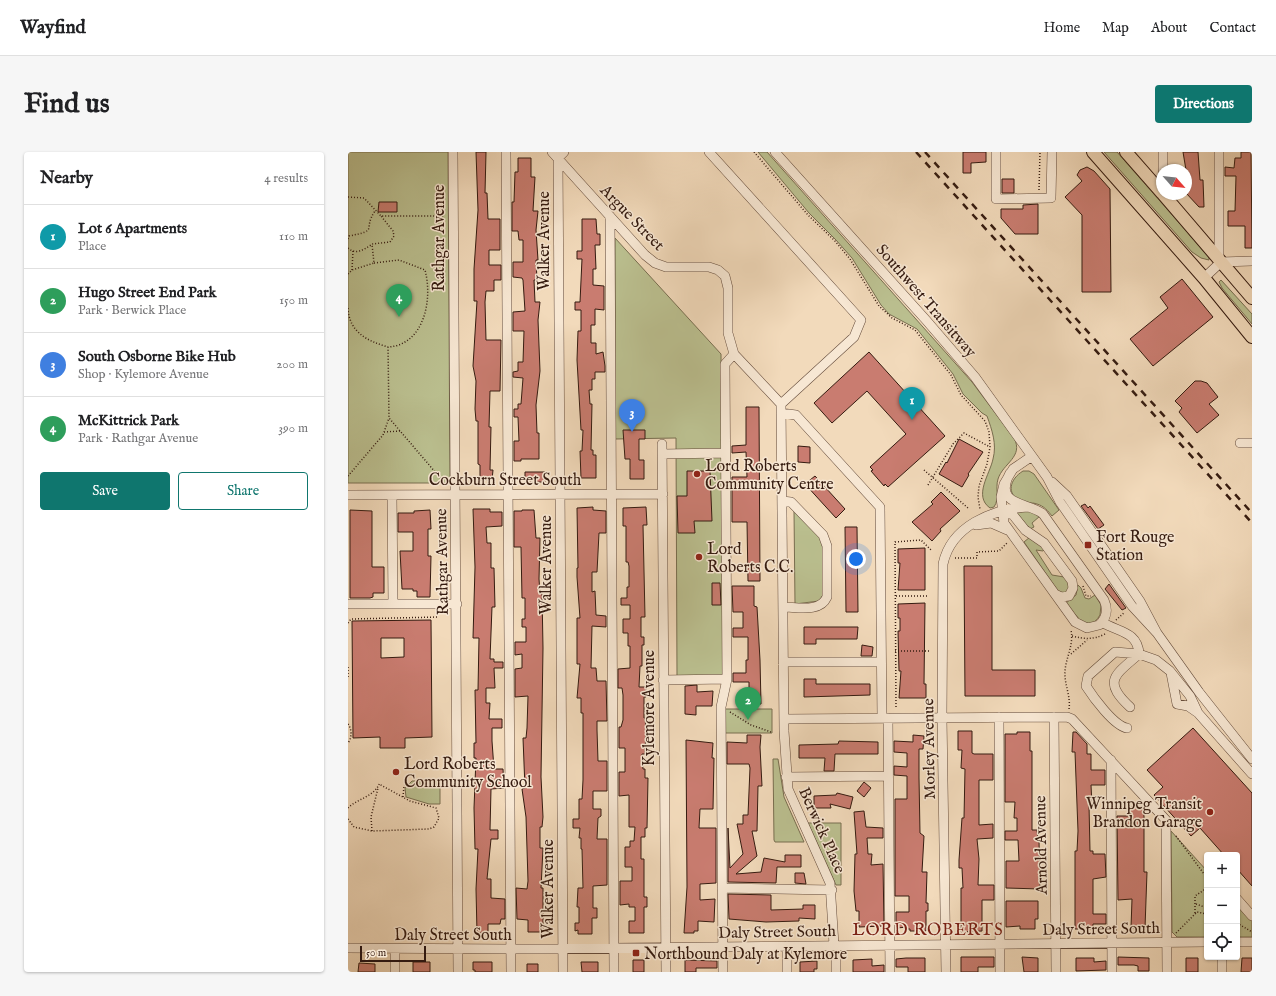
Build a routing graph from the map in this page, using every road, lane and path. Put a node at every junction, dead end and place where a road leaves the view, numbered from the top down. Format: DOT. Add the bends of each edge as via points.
graph roads {
  1 [pos="452,152"];
  2 [pos="506,152"];
  3 [pos="709,152"];
  4 [pos="754,152"];
  5 [pos="775,152"];
  6 [pos="996,152"];
  7 [pos="1040,152"];
  8 [pos="1052,152"];
  9 [pos="1093,152"];
  10 [pos="1126,152"];
  11 [pos="1163,152"];
  12 [pos="1218,152"];
  13 [pos="558,154"];
  14 [pos="1163,164"];
  15 [pos="1156,186"];
  16 [pos="348,197"];
  17 [pos="1039,198"];
  18 [pos="1168,200"];
  19 [pos="375,211"];
  20 [pos="381,216"];
  21 [pos="452,216"];
  22 [pos="610,216"];
  23 [pos="348,238"];
  24 [pos="372,244"];
  25 [pos="348,248"];
  26 [pos="353,251"];
  27 [pos="1220,261"];
  28 [pos="1252,261"];
  29 [pos="374,263"];
  30 [pos="352,270"];
  31 [pos="348,274"];
  32 [pos="1204,278"];
  33 [pos="1252,298"];
  34 [pos="348,308"];
  35 [pos="1252,337"];
  36 [pos="388,347"];
  37 [pos="734,354"];
  38 [pos="781,408"];
  39 [pos="389,418"];
  40 [pos="400,431"];
  41 [pos="384,432"];
  42 [pos="1240,443"];
  43 [pos="1252,443"];
  44 [pos="662,444"];
  45 [pos="990,446"];
  46 [pos="725,453"];
  47 [pos="662,454"];
  48 [pos="1032,456"];
  49 [pos="924,470"];
  50 [pos="1010,473"];
  51 [pos="348,476"];
  52 [pos="933,478"];
  53 [pos="443,484"];
  54 [pos="928,485"];
  55 [pos="348,494"];
  56 [pos="559,494"];
  57 [pos="611,494"];
  58 [pos="663,494"];
  59 [pos="392,495"];
  60 [pos="455,495"];
  61 [pos="508,495"];
  62 [pos="978,497"];
  63 [pos="782,501"];
  64 [pos="1028,507"];
  65 [pos="968,508"];
  66 [pos="1003,512"];
  67 [pos="962,531"];
  68 [pos="1010,538"];
  69 [pos="931,550"];
  70 [pos="955,554"];
  71 [pos="1054,594"];
  72 [pos="896,596"];
  73 [pos="928,596"];
  74 [pos="348,604"];
  75 [pos="392,604"];
  76 [pos="457,604"];
  77 [pos="783,607"];
  78 [pos="439,617"];
  79 [pos="1102,622"];
  80 [pos="348,623"];
  81 [pos="1070,627"];
  82 [pos="1088,639"];
  83 [pos="895,651"];
  84 [pos="928,651"];
  85 [pos="1139,654"];
  86 [pos="1069,656"];
  87 [pos="783,662"];
  88 [pos="881,662"];
  89 [pos="348,667"];
  90 [pos="1170,671"];
  91 [pos="348,678"];
  92 [pos="727,679"];
  93 [pos="663,680"];
  94 [pos="896,707"];
  95 [pos="1130,707"];
  96 [pos="721,710"];
  97 [pos="1198,712"];
  98 [pos="999,717"];
  99 [pos="1054,717"];
  100 [pos="885,718"];
  101 [pos="942,718"];
  102 [pos="1069,718"];
  103 [pos="784,719"];
  104 [pos="348,724"];
  105 [pos="1127,728"];
  106 [pos="771,732"];
  107 [pos="348,743"];
  108 [pos="1252,759"];
  109 [pos="1111,760"];
  110 [pos="1252,774"];
  111 [pos="888,776"];
  112 [pos="786,777"];
  113 [pos="407,782"];
  114 [pos="378,788"];
  115 [pos="403,797"];
  116 [pos="348,808"];
  117 [pos="348,819"];
  118 [pos="1166,820"];
  119 [pos="372,831"];
  120 [pos="1204,874"];
  121 [pos="722,888"];
  122 [pos="832,890"];
  123 [pos="1204,890"];
  124 [pos="1240,902"];
  125 [pos="1195,903"];
  126 [pos="1204,908"];
  127 [pos="1195,914"];
  128 [pos="1204,914"];
  129 [pos="1252,916"];
  130 [pos="1239,924"];
  131 [pos="1252,932"];
  132 [pos="1176,933"];
  133 [pos="1112,942"];
  134 [pos="1167,942"];
  135 [pos="1204,942"];
  136 [pos="1240,942"];
  137 [pos="1252,942"];
  138 [pos="1056,943"];
  139 [pos="946,944"];
  140 [pos="1000,944"];
  141 [pos="835,945"];
  142 [pos="890,945"];
  143 [pos="723,946"];
  144 [pos="787,946"];
  145 [pos="666,947"];
  146 [pos="348,948"];
  147 [pos="458,948"];
  148 [pos="563,948"];
  149 [pos="614,948"];
  150 [pos="395,949"];
  151 [pos="510,949"];
  152 [pos="1222,960"];
  153 [pos="395,972"];
  154 [pos="458,972"];
  155 [pos="510,972"];
  156 [pos="563,972"];
  157 [pos="614,972"];
  158 [pos="666,972"];
  159 [pos="723,972"];
  160 [pos="787,972"];
  161 [pos="836,972"];
  162 [pos="890,972"];
  163 [pos="946,972"];
  164 [pos="1000,972"];
  165 [pos="1056,972"];
  166 [pos="1112,972"];
  167 [pos="1167,972"];
  168 [pos="1222,972"];
  1 -- 21 [label="street, Rathgar Avenue"];
  2 -- 61 [label="street"];
  3 -- 38 [label="street" via="862,320 854,337"];
  4 -- 45 [label="path" via="850,259 879,306 892,318 915,330 920,336 951,375 961,395 985,422"];
  5 -- 48 [label="street, Southwest Transitway" via="975,377"];
  6 -- 17 [label="street" via="996,199"];
  7 -- 17 [label="path"];
  8 -- 17 [label="street" via="1052,198"];
  9 -- 32 [label="main road"];
  10 -- 15 [label="main road"];
  11 -- 14 [label="street"];
  12 -- 27 [label="street"];
  13 -- 22 [label="street, Argue Street"];
  13 -- 56 [label="street, Walker Avenue"];
  16 -- 19 [label="path" via="364,198"];
  18 -- 27 [label="main road"];
  19 -- 20 [label="path"];
  19 -- 23 [label="path" via="371,217 370,229 366,233"];
  20 -- 21 [label="path"];
  20 -- 24 [label="path" via="394,236 390,242"];
  21 -- 60 [label="street, Rathgar Avenue"];
  22 -- 37 [label="street, Argue Street" via="645,255 656,263 666,267 709,267 725,276 728,288 728,333"];
  22 -- 57 [label="street"];
  24 -- 26 [label="path" via="360,252"];
  24 -- 29 [label="path"];
  25 -- 26 [label="path"];
  26 -- 30 [label="path"];
  27 -- 28 [label="street"];
  27 -- 32 [label="street"];
  27 -- 33 [label="main road"];
  29 -- 30 [label="path"];
  29 -- 36 [label="path" via="399,260 425,270 426,275 427,294 422,324 407,342"];
  30 -- 31 [label="path"];
  32 -- 35 [label="main road"];
  34 -- 36 [label="path" via="352,326 362,337"];
  36 -- 39 [label="path"];
  37 -- 38 [label="street, Argue Street"];
  37 -- 46 [label="street" via="725,364"];
  38 -- 63 [label="street, Berwick Place"];
  38 -- 88 [label="street" via="796,415 880,506"];
  39 -- 40 [label="path"];
  39 -- 41 [label="path"];
  40 -- 41 [label="path"];
  40 -- 53 [label="path"];
  41 -- 51 [label="path"];
  42 -- 43 [label="street"];
  44 -- 47 [label="street, Kylemore Avenue"];
  45 -- 52 [label="path" via="964,433 952,444"];
  45 -- 62 [label="path"];
  46 -- 47 [label="street"];
  46 -- 92 [label="street"];
  47 -- 58 [label="street, Kylemore Avenue"];
  48 -- 50 [label="street"];
  48 -- 108 [label="street, Southwest Transitway" via="1060,502 1132,606 1157,633"];
  49 -- 52 [label="path"];
  50 -- 64 [label="street" via="1006,482 1008,495 1016,504"];
  50 -- 66 [label="street" via="1002,490"];
  52 -- 54 [label="path"];
  52 -- 65 [label="path"];
  55 -- 59 [label="street, Cockburn Street South"];
  56 -- 57 [label="street, Cockburn Street South"];
  56 -- 61 [label="street, Cockburn Street South"];
  56 -- 148 [label="street, Walker Avenue"];
  57 -- 58 [label="street, Cockburn Street South"];
  57 -- 149 [label="street"];
  58 -- 93 [label="street, Kylemore Avenue"];
  59 -- 60 [label="street, Cockburn Street South"];
  59 -- 75 [label="street"];
  60 -- 61 [label="street, Cockburn Street South"];
  60 -- 76 [label="street, Rathgar Avenue"];
  61 -- 151 [label="street"];
  63 -- 77 [label="street, Berwick Place"];
  63 -- 77 [label="street" via="791,502 823,535 827,546 827,597 824,602 815,607"];
  64 -- 66 [label="street"];
  64 -- 79 [label="street" via="1036,509 1046,517 1104,600 1107,609"];
  66 -- 67 [label="street" via="976,521"];
  66 -- 68 [label="street"];
  66 -- 71 [label="street" via="1013,515 1025,530 1044,543 1072,581 1073,588 1069,596 1060,597"];
  67 -- 68 [label="street" via="979,524 991,523 1002,527"];
  67 -- 101 [label="street, Morley Avenue" via="947,550 943,564"];
  68 -- 70 [label="path" via="999,551 977,552 977,558 953,558"];
  68 -- 71 [label="street"];
  69 -- 72 [label="path" via="921,540 896,542"];
  71 -- 79 [label="street" via="1078,625 1091,627"];
  72 -- 73 [label="path"];
  72 -- 83 [label="path"];
  74 -- 75 [label="street"];
  75 -- 76 [label="street"];
  76 -- 147 [label="street, Rathgar Avenue"];
  77 -- 87 [label="street, Berwick Place"];
  78 -- 80 [label="path" via="351,619"];
  79 -- 85 [label="street" via="1134,638"];
  81 -- 86 [label="path" via="1072,636"];
  82 -- 86 [label="path"];
  83 -- 84 [label="path"];
  83 -- 94 [label="path"];
  85 -- 90 [label="street" via="1156,660"];
  85 -- 95 [label="street" via="1120,671 1114,682 1117,695"];
  85 -- 105 [label="street" via="1115,652 1088,676 1086,686 1115,721 1122,728"];
  86 -- 102 [label="path" via="1065,670 1070,701"];
  87 -- 88 [label="street"];
  87 -- 103 [label="street, Berwick Place"];
  88 -- 100 [label="street"];
  89 -- 91 [label="path"];
  90 -- 97 [label="street" via="1190,696"];
  90 -- 97 [label="street" via="1177,704 1188,706"];
  92 -- 93 [label="street"];
  92 -- 96 [label="street"];
  93 -- 145 [label="street, Kylemore Avenue"];
  96 -- 106 [label="path" via="736,714 744,721"];
  96 -- 121 [label="street"];
  97 -- 110 [label="street"];
  98 -- 99 [label="street"];
  98 -- 101 [label="street"];
  98 -- 140 [label="street"];
  99 -- 102 [label="street"];
  99 -- 138 [label="street, Arnold Avenue"];
  100 -- 101 [label="street"];
  100 -- 103 [label="street"];
  100 -- 111 [label="street"];
  101 -- 139 [label="street, Morley Avenue"];
  102 -- 109 [label="street"];
  103 -- 112 [label="street, Berwick Place"];
  104 -- 107 [label="path" via="351,739"];
  109 -- 118 [label="street"];
  109 -- 133 [label="street"];
  111 -- 112 [label="street"];
  111 -- 142 [label="street"];
  112 -- 122 [label="street, Berwick Place" via="788,789"];
  113 -- 115 [label="path"];
  114 -- 115 [label="path" via="380,783"];
  114 -- 116 [label="path"];
  114 -- 119 [label="path" via="371,817"];
  115 -- 119 [label="path" via="436,808 439,818 434,827"];
  117 -- 119 [label="path" via="354,827"];
  118 -- 120 [label="path"];
  118 -- 134 [label="street"];
  121 -- 122 [label="street"];
  121 -- 143 [label="street"];
  122 -- 141 [label="street, Berwick Place"];
  123 -- 125 [label="path" via="1195,896"];
  124 -- 129 [label="street"];
  125 -- 126 [label="path"];
  125 -- 127 [label="path"];
  127 -- 128 [label="path"];
  127 -- 132 [label="path"];
  130 -- 131 [label="path"];
  133 -- 134 [label="street, Daly Street South"];
  133 -- 138 [label="street, Daly Street South"];
  133 -- 166 [label="street"];
  134 -- 135 [label="street, Daly Street South"];
  134 -- 167 [label="street"];
  136 -- 137 [label="street"];
  138 -- 140 [label="street, Daly Street South"];
  138 -- 165 [label="street, Arnold Avenue"];
  139 -- 140 [label="street, Daly Street South"];
  139 -- 142 [label="street, Daly Street South"];
  139 -- 163 [label="street, Morley Avenue"];
  140 -- 164 [label="street"];
  141 -- 142 [label="street, Daly Street South"];
  141 -- 144 [label="street, Daly Street South"];
  141 -- 161 [label="street, Berwick Place"];
  142 -- 162 [label="street"];
  143 -- 144 [label="street, Daly Street South"];
  143 -- 145 [label="street, Daly Street South"];
  143 -- 159 [label="street"];
  144 -- 160 [label="street"];
  145 -- 149 [label="street, Daly Street South"];
  145 -- 158 [label="street, Kylemore Avenue"];
  146 -- 150 [label="street, Daly Street South"];
  147 -- 150 [label="street, Daly Street South"];
  147 -- 151 [label="street, Daly Street South"];
  147 -- 154 [label="street, Rathgar Avenue"];
  148 -- 149 [label="street, Daly Street South"];
  148 -- 151 [label="street, Daly Street South"];
  148 -- 156 [label="street, Walker Avenue"];
  149 -- 157 [label="street"];
  150 -- 153 [label="street"];
  151 -- 155 [label="street"];
  152 -- 168 [label="street"];
}
